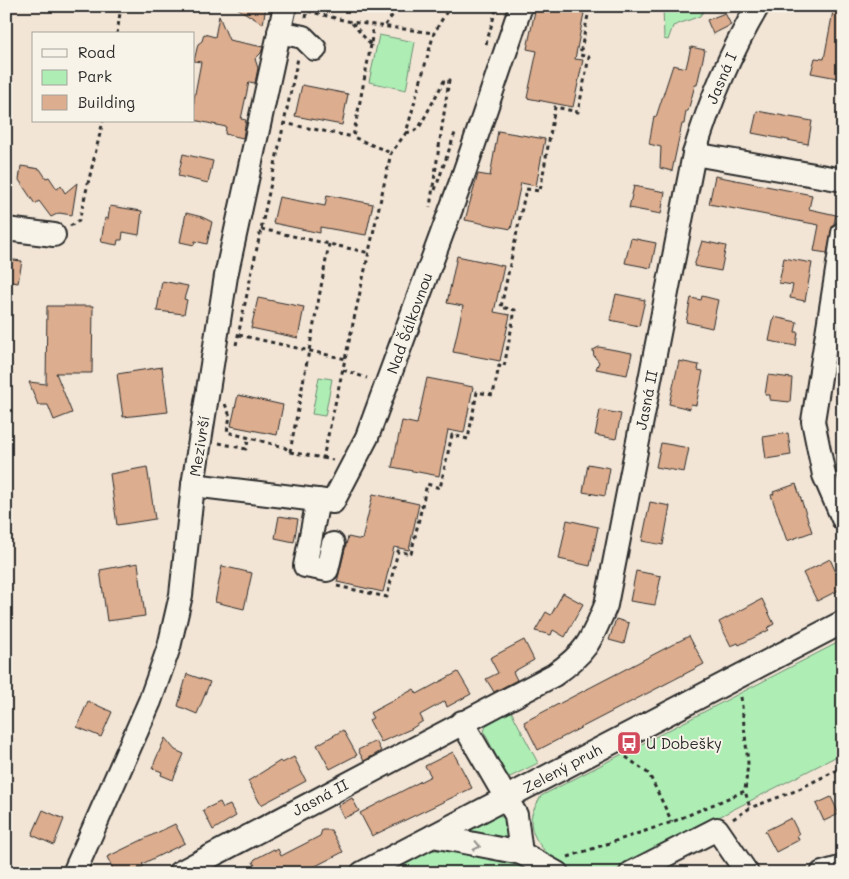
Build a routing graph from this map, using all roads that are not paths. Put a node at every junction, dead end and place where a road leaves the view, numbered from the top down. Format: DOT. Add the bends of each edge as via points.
graph roads {
  1 [pos="285,6"];
  2 [pos="521,6"];
  3 [pos="758,6"];
  4 [pos="279,32"];
  5 [pos="309,43"];
  6 [pos="694,154"];
  7 [pos="843,180"];
  8 [pos="6,229"];
  9 [pos="843,234"];
  10 [pos="54,235"];
  11 [pos="193,485"];
  12 [pos="318,500"];
  13 [pos="843,519"];
  14 [pos="333,544"];
  15 [pos="843,622"];
  16 [pos="462,722"];
  17 [pos="505,798"];
  18 [pos="433,836"];
  19 [pos="521,853"];
  20 [pos="843,867"];
  21 [pos="549,869"];
  22 [pos="74,873"];
  23 [pos="179,873"];
  24 [pos="362,873"];
  25 [pos="631,873"];
  26 [pos="747,873"];
  27 [pos="822,873"];
  1 -- 4 [label="street, Mezivrší"];
  2 -- 12 [label="street, Nad Šálkovnou" via="462,179 367,437 333,502"];
  3 -- 6 [label="street, Jasná I" via="734,45 710,103"];
  4 -- 5 [label="street"];
  4 -- 11 [label="street, Mezivrší" via="226,276"];
  6 -- 7 [label="street"];
  6 -- 16 [label="street, Jasná II" via="606,605 594,636 578,658 554,675"];
  8 -- 10 [label="street"];
  9 -- 13 [label="street" via="813,421 824,475"];
  11 -- 12 [label="street, Nad Šálkovnou"];
  11 -- 22 [label="street, Mezivrší" via="181,595 169,647 150,701"];
  12 -- 14 [label="street" via="305,566 327,570"];
  15 -- 17 [label="street, Zelený pruh"];
  16 -- 17 [label="street"];
  16 -- 23 [label="street, Jasná II"];
  17 -- 18 [label="street, Zelený pruh"];
  17 -- 19 [label="street" via="516,815"];
  18 -- 19 [label="street, one-way"];
  18 -- 24 [label="street, Zelený pruh"];
  19 -- 21 [label="street"];
  20 -- 27 [label="street"];
  25 -- 26 [label="street" via="717,829"];
}
